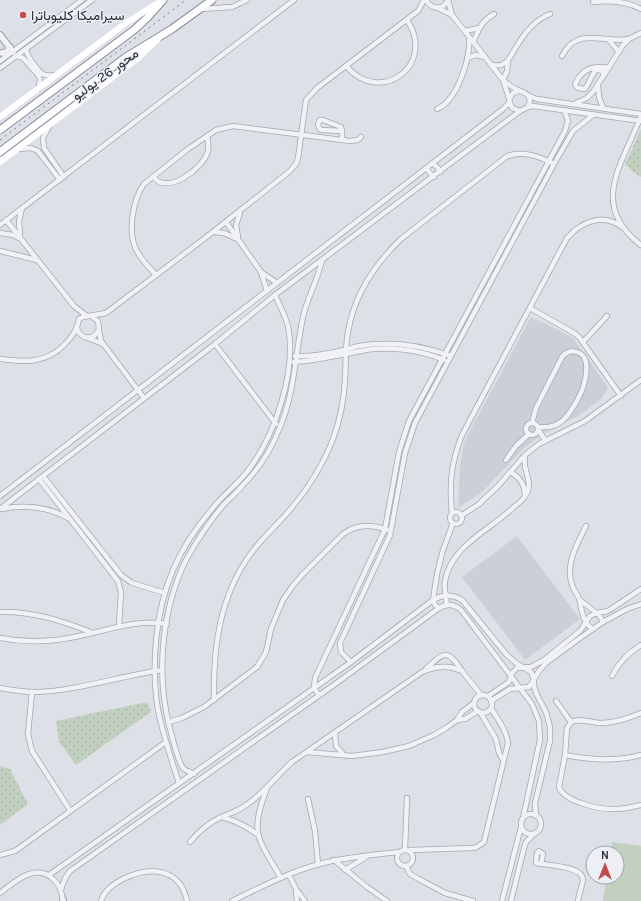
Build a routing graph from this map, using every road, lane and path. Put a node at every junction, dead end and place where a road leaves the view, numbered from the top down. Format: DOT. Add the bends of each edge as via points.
graph roads {
  1 [pos="82,0"];
  2 [pos="92,0"];
  3 [pos="163,0"];
  4 [pos="212,0"];
  5 [pos="247,0"];
  6 [pos="294,0"];
  7 [pos="425,0"];
  8 [pos="448,0"];
  9 [pos="593,2"];
  10 [pos="75,5"];
  11 [pos="435,7"];
  12 [pos="200,9"];
  13 [pos="641,9"];
  14 [pos="79,10"];
  15 [pos="418,11"];
  16 [pos="494,14"];
  17 [pos="550,14"];
  18 [pos="452,16"];
  19 [pos="407,20"];
  20 [pos="479,28"];
  21 [pos="465,31"];
  22 [pos="641,33"];
  23 [pos="0,35"];
  24 [pos="162,35"];
  25 [pos="468,36"];
  26 [pos="608,39"];
  27 [pos="629,39"];
  28 [pos="473,42"];
  29 [pos="26,49"];
  30 [pos="13,52"];
  31 [pos="618,52"];
  32 [pos="3,54"];
  33 [pos="562,56"];
  34 [pos="467,58"];
  35 [pos="486,58"];
  36 [pos="11,60"];
  37 [pos="0,61"];
  38 [pos="508,61"];
  39 [pos="490,63"];
  40 [pos="346,66"];
  41 [pos="0,68"];
  42 [pos="596,68"];
  43 [pos="609,68"];
  44 [pos="57,74"];
  45 [pos="604,76"];
  46 [pos="503,80"];
  47 [pos="598,86"];
  48 [pos="38,90"];
  49 [pos="519,90"];
  50 [pos="528,95"];
  51 [pos="509,100"];
  52 [pos="573,104"];
  53 [pos="528,107"];
  54 [pos="602,108"];
  55 [pos="436,109"];
  56 [pos="564,110"];
  57 [pos="520,111"];
  58 [pos="593,115"];
  59 [pos="0,118"];
  60 [pos="641,118"];
  61 [pos="51,124"];
  62 [pos="0,130"];
  63 [pos="342,131"];
  64 [pos="300,134"];
  65 [pos="207,136"];
  66 [pos="361,138"];
  67 [pos="342,140"];
  68 [pos="44,148"];
  69 [pos="16,150"];
  70 [pos="0,152"];
  71 [pos="38,152"];
  72 [pos="549,161"];
  73 [pos="0,162"];
  74 [pos="433,164"];
  75 [pos="554,164"];
  76 [pos="427,168"];
  77 [pos="56,171"];
  78 [pos="440,172"];
  79 [pos="153,176"];
  80 [pos="434,177"];
  81 [pos="62,178"];
  82 [pos="22,208"];
  83 [pos="615,210"];
  84 [pos="240,211"];
  85 [pos="6,220"];
  86 [pos="607,220"];
  87 [pos="226,222"];
  88 [pos="0,225"];
  89 [pos="622,227"];
  90 [pos="213,232"];
  91 [pos="0,233"];
  92 [pos="341,234"];
  93 [pos="20,238"];
  94 [pos="239,240"];
  95 [pos="347,241"];
  96 [pos="641,245"];
  97 [pos="0,251"];
  98 [pos="37,260"];
  99 [pos="322,260"];
  100 [pos="261,272"];
  101 [pos="156,275"];
  102 [pos="277,283"];
  103 [pos="267,291"];
  104 [pos="275,295"];
  105 [pos="74,306"];
  106 [pos="530,308"];
  107 [pos="106,313"];
  108 [pos="89,316"];
  109 [pos="607,316"];
  110 [pos="77,325"];
  111 [pos="99,327"];
  112 [pos="85,338"];
  113 [pos="70,340"];
  114 [pos="583,342"];
  115 [pos="214,344"];
  116 [pos="105,345"];
  117 [pos="346,352"];
  118 [pos="445,354"];
  119 [pos="289,355"];
  120 [pos="297,356"];
  121 [pos="451,356"];
  122 [pos="0,359"];
  123 [pos="442,359"];
  124 [pos="289,362"];
  125 [pos="296,362"];
  126 [pos="448,362"];
  127 [pos="641,380"];
  128 [pos="138,391"];
  129 [pos="620,396"];
  130 [pos="144,398"];
  131 [pos="275,423"];
  132 [pos="532,423"];
  133 [pos="280,428"];
  134 [pos="538,428"];
  135 [pos="88,429"];
  136 [pos="531,434"];
  137 [pos="94,437"];
  138 [pos="545,440"];
  139 [pos="539,444"];
  140 [pos="525,456"];
  141 [pos="506,460"];
  142 [pos="510,472"];
  143 [pos="44,476"];
  144 [pos="39,479"];
  145 [pos="0,496"];
  146 [pos="525,496"];
  147 [pos="0,509"];
  148 [pos="452,513"];
  149 [pos="461,516"];
  150 [pos="70,518"];
  151 [pos="453,523"];
  152 [pos="586,526"];
  153 [pos="385,529"];
  154 [pos="391,531"];
  155 [pos="640,590"];
  156 [pos="165,593"];
  157 [pos="445,595"];
  158 [pos="633,595"];
  159 [pos="433,600"];
  160 [pos="580,600"];
  161 [pos="446,605"];
  162 [pos="640,605"];
  163 [pos="439,608"];
  164 [pos="0,612"];
  165 [pos="596,613"];
  166 [pos="159,622"];
  167 [pos="586,622"];
  168 [pos="603,622"];
  169 [pos="167,624"];
  170 [pos="119,626"];
  171 [pos="593,629"];
  172 [pos="338,632"];
  173 [pos="93,633"];
  174 [pos="344,634"];
  175 [pos="0,638"];
  176 [pos="334,640"];
  177 [pos="340,643"];
  178 [pos="641,645"];
  179 [pos="351,662"];
  180 [pos="524,667"];
  181 [pos="162,670"];
  182 [pos="155,671"];
  183 [pos="462,671"];
  184 [pos="422,672"];
  185 [pos="332,674"];
  186 [pos="511,676"];
  187 [pos="612,676"];
  188 [pos="534,679"];
  189 [pos="338,682"];
  190 [pos="0,688"];
  191 [pos="314,688"];
  192 [pos="520,688"];
  193 [pos="497,690"];
  194 [pos="32,692"];
  195 [pos="319,695"];
  196 [pos="481,695"];
  197 [pos="501,695"];
  198 [pos="488,696"];
  199 [pos="214,700"];
  200 [pos="491,701"];
  201 [pos="556,701"];
  202 [pos="474,703"];
  203 [pos="491,708"];
  204 [pos="479,711"];
  205 [pos="641,713"];
  206 [pos="457,720"];
  207 [pos="168,722"];
  208 [pos="571,722"];
  209 [pos="335,733"];
  210 [pos="166,742"];
  211 [pos="307,752"];
  212 [pos="177,754"];
  213 [pos="344,755"];
  214 [pos="641,755"];
  215 [pos="170,756"];
  216 [pos="565,756"];
  217 [pos="503,760"];
  218 [pos="194,774"];
  219 [pos="179,783"];
  220 [pos="269,784"];
  221 [pos="407,798"];
  222 [pos="308,799"];
  223 [pos="641,805"];
  224 [pos="70,810"];
  225 [pos="536,816"];
  226 [pos="222,817"];
  227 [pos="523,818"];
  228 [pos="521,827"];
  229 [pos="535,833"];
  230 [pos="258,836"];
  231 [pos="190,842"];
  232 [pos="407,850"];
  233 [pos="399,852"];
  234 [pos="0,855"];
  235 [pos="368,856"];
  236 [pos="334,860"];
  237 [pos="318,864"];
  238 [pos="541,864"];
  239 [pos="406,866"];
  240 [pos="345,870"];
  241 [pos="49,875"];
  242 [pos="289,875"];
  243 [pos="281,878"];
  244 [pos="296,889"];
  245 [pos="61,890"];
  246 [pos="0,893"];
  247 [pos="63,901"];
  248 [pos="102,901"];
  249 [pos="187,901"];
  250 [pos="232,901"];
  251 [pos="297,901"];
  252 [pos="305,901"];
  253 [pos="388,901"];
  254 [pos="473,901"];
  255 [pos="502,901"];
  256 [pos="511,901"];
  257 [pos="578,901"];
  1 -- 10 [label="street"];
  2 -- 14 [label="street"];
  3 -- 44 [label="main road" via="130,20"];
  3 -- 62 [label="highway, محور 26 يوليو" via="134,30"];
  4 -- 12 [label="highway, محور 26 يوليو"];
  5 -- 12 [label="street" via="232,7"];
  6 -- 81 [label="street"];
  7 -- 11 [label="street"];
  7 -- 15 [label="street"];
  8 -- 11 [label="street" via="444,5"];
  8 -- 18 [label="street"];
  9 -- 13 [label="street" via="614,1"];
  10 -- 14 [label="street"];
  10 -- 30 [label="street"];
  11 -- 15 [label="street" via="426,7"];
  11 -- 18 [label="street"];
  12 -- 24 [label="highway, محور 26 يوليو"];
  14 -- 29 [label="street"];
  15 -- 19 [label="street"];
  16 -- 20 [label="street"];
  17 -- 38 [label="street" via="531,27"];
  18 -- 21 [label="street"];
  19 -- 40 [label="street"];
  19 -- 40 [label="street" via="415,34 416,51 410,66 400,76 389,81 373,83 358,77"];
  20 -- 21 [label="street"];
  20 -- 28 [label="street"];
  21 -- 25 [label="street"];
  22 -- 27 [label="street"];
  23 -- 30 [label="street"];
  24 -- 61 [label="main road" via="138,58"];
  24 -- 70 [label="highway, محور 26 يوليو" via="126,57"];
  25 -- 28 [label="street"];
  25 -- 34 [label="street"];
  26 -- 27 [label="street"];
  26 -- 31 [label="street"];
  26 -- 33 [label="street" via="578,39 566,48"];
  27 -- 31 [label="street"];
  28 -- 35 [label="street"];
  29 -- 30 [label="street"];
  29 -- 44 [label="street" via="27,56 43,74"];
  30 -- 32 [label="street"];
  30 -- 36 [label="street"];
  30 -- 48 [label="street" via="23,58 39,76"];
  31 -- 43 [label="street"];
  32 -- 36 [label="street"];
  32 -- 37 [label="street"];
  34 -- 35 [label="street" via="476,55"];
  34 -- 55 [label="street" via="450,98"];
  35 -- 39 [label="street"];
  36 -- 41 [label="street"];
  38 -- 39 [label="street" via="499,65"];
  38 -- 46 [label="street"];
  39 -- 46 [label="street"];
  40 -- 64 [label="street" via="308,97"];
  42 -- 42 [label="street" via="586,70 575,82 576,87 586,88"];
  42 -- 43 [label="street"];
  42 -- 45 [label="street" via="602,71"];
  43 -- 45 [label="street"];
  44 -- 48 [label="main road"];
  45 -- 47 [label="street"];
  46 -- 49 [label="street"];
  46 -- 51 [label="street"];
  47 -- 52 [label="street" via="587,98"];
  47 -- 54 [label="street"];
  48 -- 59 [label="main road"];
  49 -- 50 [label="street"];
  49 -- 51 [label="street" via="513,93"];
  50 -- 52 [label="street" via="537,99"];
  50 -- 53 [label="street"];
  51 -- 57 [label="street" via="514,110"];
  51 -- 74 [label="street" via="503,110"];
  52 -- 54 [label="street"];
  53 -- 56 [label="street"];
  53 -- 57 [label="street"];
  54 -- 60 [label="street"];
  56 -- 58 [label="street"];
  56 -- 72 [label="street" via="568,126"];
  57 -- 78 [label="street"];
  58 -- 60 [label="street"];
  58 -- 75 [label="street" via="575,130"];
  60 -- 83 [label="street" via="617,172"];
  61 -- 68 [label="street" via="43,138"];
  61 -- 69 [label="main road"];
  63 -- 63 [label="street" via="338,125 323,120 319,122 321,130"];
  63 -- 67 [label="street"];
  64 -- 65 [label="street" via="233,126 221,128"];
  64 -- 67 [label="street"];
  64 -- 84 [label="street" via="296,164"];
  65 -- 79 [label="street"];
  65 -- 79 [label="street" via="209,146 206,157 191,173 178,181 166,184 156,181"];
  66 -- 67 [label="street" via="354,141"];
  68 -- 71 [label="street" via="40,148"];
  68 -- 77 [label="street"];
  69 -- 71 [label="street" via="31,148"];
  69 -- 73 [label="main road"];
  71 -- 77 [label="street"];
  72 -- 75 [label="street"];
  72 -- 117 [label="street" via="518,153 509,155 389,250 362,289 348,332"];
  72 -- 118 [label="street"];
  74 -- 76 [label="street"];
  74 -- 78 [label="street"];
  75 -- 121 [label="street"];
  76 -- 80 [label="street"];
  76 -- 92 [label="street"];
  77 -- 81 [label="street"];
  78 -- 80 [label="street"];
  79 -- 101 [label="street" via="137,194 132,238 135,249"];
  80 -- 95 [label="street"];
  81 -- 82 [label="street"];
  82 -- 85 [label="street"];
  82 -- 93 [label="street" via="19,221"];
  83 -- 86 [label="street"];
  83 -- 89 [label="street"];
  84 -- 87 [label="street"];
  84 -- 94 [label="street" via="236,225"];
  85 -- 88 [label="street"];
  85 -- 93 [label="street"];
  86 -- 89 [label="street"];
  86 -- 106 [label="street" via="588,222 567,238"];
  87 -- 90 [label="street"];
  87 -- 94 [label="street"];
  89 -- 96 [label="street"];
  90 -- 94 [label="street" via="224,233"];
  90 -- 101 [label="street"];
  91 -- 93 [label="street"];
  92 -- 95 [label="street"];
  92 -- 102 [label="street"];
  93 -- 98 [label="street"];
  94 -- 100 [label="street"];
  95 -- 99 [label="street"];
  97 -- 98 [label="street"];
  98 -- 105 [label="street"];
  99 -- 104 [label="street"];
  99 -- 120 [label="street" via="305,309"];
  100 -- 102 [label="street"];
  100 -- 103 [label="street"];
  101 -- 107 [label="street"];
  102 -- 103 [label="street"];
  103 -- 128 [label="street"];
  104 -- 115 [label="street"];
  104 -- 119 [label="street" via="288,326"];
  105 -- 108 [label="street"];
  105 -- 110 [label="street"];
  106 -- 114 [label="street" via="574,333"];
  106 -- 148 [label="street" via="462,435 454,458 450,482"];
  107 -- 108 [label="street"];
  107 -- 111 [label="street"];
  108 -- 110 [label="street" via="79,319"];
  108 -- 111 [label="street" via="95,318"];
  109 -- 114 [label="street"];
  110 -- 112 [label="street" via="80,335"];
  110 -- 113 [label="street"];
  111 -- 112 [label="street" via="95,336"];
  111 -- 116 [label="street" via="100,341"];
  112 -- 113 [label="street"];
  112 -- 116 [label="street"];
  113 -- 122 [label="street" via="62,348 42,359 30,362"];
  114 -- 129 [label="street"];
  115 -- 130 [label="street"];
  115 -- 131 [label="street"];
  116 -- 128 [label="street"];
  117 -- 118 [label="street" via="367,345 397,344"];
  117 -- 120 [label="street"];
  117 -- 123 [label="street" via="405,350"];
  117 -- 125 [label="street" via="319,360"];
  117 -- 199 [label="street" via="343,401 337,426 325,456 305,491 249,556 230,590 216,645"];
  118 -- 121 [label="street"];
  118 -- 123 [label="street"];
  119 -- 120 [label="street"];
  119 -- 124 [label="street"];
  120 -- 125 [label="street"];
  121 -- 126 [label="street"];
  123 -- 126 [label="street"];
  123 -- 153 [label="street" via="405,431"];
  124 -- 125 [label="street"];
  124 -- 131 [label="street"];
  125 -- 133 [label="street" via="289,400"];
  126 -- 154 [label="street" via="411,433"];
  127 -- 129 [label="street"];
  128 -- 130 [label="street"];
  128 -- 135 [label="street"];
  129 -- 138 [label="street" via="585,421"];
  130 -- 137 [label="street"];
  131 -- 133 [label="street"];
  131 -- 156 [label="street" via="256,460 238,483 208,513 190,539"];
  132 -- 134 [label="street"];
  132 -- 134 [label="street" via="536,408 562,357 573,350 578,352 586,362 584,386 563,420 551,427"];
  132 -- 136 [label="street" via="526,428"];
  133 -- 169 [label="street" via="269,451 252,475 221,507 194,546 174,591"];
  134 -- 136 [label="street" via="536,433"];
  134 -- 138 [label="street"];
  135 -- 137 [label="street"];
  135 -- 145 [label="street"];
  136 -- 139 [label="street"];
  136 -- 141 [label="street" via="516,446"];
  137 -- 143 [label="street"];
  138 -- 139 [label="street"];
  139 -- 140 [label="street"];
  140 -- 142 [label="street"];
  140 -- 146 [label="street" via="524,465 529,487"];
  142 -- 146 [label="street" via="520,480"];
  142 -- 149 [label="street" via="479,504"];
  143 -- 144 [label="street"];
  143 -- 156 [label="street" via="121,575 132,583"];
  144 -- 147 [label="street"];
  144 -- 150 [label="street"];
  146 -- 157 [label="street" via="511,511 470,541 459,553 446,576"];
  147 -- 150 [label="street" via="36,508"];
  148 -- 149 [label="street" via="458,512"];
  148 -- 151 [label="street" via="450,520"];
  149 -- 151 [label="street" via="459,523"];
  150 -- 170 [label="street" via="118,581"];
  151 -- 159 [label="street" via="442,550"];
  152 -- 160 [label="street" via="571,560 572,584"];
  153 -- 154 [label="street"];
  153 -- 172 [label="street"];
  153 -- 199 [label="street" via="358,526 350,528 337,538 302,575 283,600 271,629 263,660"];
  154 -- 174 [label="street"];
  155 -- 158 [label="street"];
  156 -- 166 [label="street"];
  157 -- 159 [label="street"];
  157 -- 161 [label="street"];
  157 -- 180 [label="street" via="462,600 506,654"];
  158 -- 162 [label="street" via="633,601"];
  158 -- 165 [label="street" via="608,611"];
  159 -- 163 [label="street"];
  159 -- 179 [label="street"];
  160 -- 165 [label="street"];
  160 -- 167 [label="street"];
  161 -- 163 [label="street"];
  161 -- 186 [label="street" via="453,605 461,610"];
  162 -- 168 [label="street"];
  163 -- 189 [label="street"];
  164 -- 173 [label="street" via="46,617"];
  165 -- 167 [label="street"];
  165 -- 168 [label="street"];
  166 -- 169 [label="street"];
  166 -- 170 [label="street"];
  166 -- 182 [label="street"];
  167 -- 171 [label="street"];
  167 -- 180 [label="street" via="580,631 544,660"];
  168 -- 171 [label="street"];
  169 -- 181 [label="street"];
  170 -- 173 [label="street"];
  171 -- 188 [label="street" via="546,663"];
  172 -- 174 [label="street"];
  172 -- 176 [label="street"];
  173 -- 175 [label="street" via="46,641"];
  174 -- 177 [label="street"];
  176 -- 177 [label="street"];
  176 -- 191 [label="street"];
  177 -- 179 [label="street" via="341,652"];
  178 -- 187 [label="street" via="627,654"];
  179 -- 185 [label="street"];
  180 -- 186 [label="street" via="514,670"];
  180 -- 188 [label="street" via="531,672"];
  181 -- 182 [label="street"];
  181 -- 207 [label="street"];
  182 -- 194 [label="street" via="65,689"];
  182 -- 210 [label="street" via="158,709"];
  183 -- 184 [label="street" via="437,667"];
  183 -- 184 [label="street" via="454,658 447,655 440,657"];
  183 -- 196 [label="street"];
  184 -- 209 [label="street"];
  185 -- 189 [label="street"];
  185 -- 191 [label="street"];
  186 -- 192 [label="street"];
  186 -- 193 [label="street" via="509,682"];
  188 -- 192 [label="street" via="529,687"];
  188 -- 225 [label="street" via="535,691 548,718 550,734 535,803"];
  189 -- 195 [label="street"];
  190 -- 194 [label="street"];
  191 -- 195 [label="street"];
  191 -- 218 [label="street"];
  192 -- 197 [label="street" via="510,689"];
  192 -- 227 [label="street" via="537,713 541,730"];
  193 -- 197 [label="street"];
  193 -- 198 [label="street"];
  194 -- 224 [label="street" via="28,734 32,751"];
  195 -- 245 [label="street" via="70,871"];
  196 -- 198 [label="street"];
  196 -- 202 [label="street"];
  197 -- 200 [label="street"];
  198 -- 200 [label="street"];
  199 -- 207 [label="street" via="192,713"];
  200 -- 203 [label="street"];
  201 -- 208 [label="street"];
  202 -- 204 [label="street"];
  202 -- 206 [label="street" via="462,712"];
  203 -- 204 [label="street" via="486,712"];
  203 -- 217 [label="street" via="507,735 507,752"];
  204 -- 206 [label="street" via="465,719"];
  204 -- 217 [label="street" via="496,739"];
  205 -- 208 [label="street" via="614,722"];
  206 -- 213 [label="street" via="434,735 409,746 377,753"];
  207 -- 212 [label="street"];
  208 -- 216 [label="street" via="566,728"];
  209 -- 211 [label="street"];
  209 -- 213 [label="street" via="336,746"];
  210 -- 215 [label="street"];
  210 -- 224 [label="street"];
  211 -- 213 [label="street"];
  211 -- 220 [label="street" via="292,762"];
  212 -- 215 [label="street"];
  212 -- 218 [label="street" via="184,769"];
  214 -- 216 [label="street" via="600,760"];
  215 -- 219 [label="street"];
  216 -- 223 [label="street" via="559,784 562,793 585,804 601,808 615,810"];
  217 -- 232 [label="street" via="486,839 481,845 473,848"];
  218 -- 219 [label="street"];
  219 -- 241 [label="street"];
  220 -- 226 [label="street" via="248,804"];
  220 -- 230 [label="street" via="259,814"];
  221 -- 232 [label="street"];
  222 -- 237 [label="street" via="315,831"];
  224 -- 234 [label="street" via="15,850"];
  225 -- 227 [label="street" via="531,814"];
  225 -- 229 [label="street" via="541,824"];
  226 -- 230 [label="street" via="242,823"];
  226 -- 231 [label="street" via="204,827"];
  227 -- 228 [label="street"];
  228 -- 229 [label="street" via="527,834"];
  228 -- 255 [label="street"];
  229 -- 256 [label="street" via="526,842"];
  230 -- 243 [label="street"];
  232 -- 233 [label="street"];
  232 -- 239 [label="street" via="414,858"];
  233 -- 235 [label="street"];
  233 -- 239 [label="street" via="396,858 398,863"];
  235 -- 236 [label="street"];
  235 -- 240 [label="street"];
  236 -- 237 [label="street"];
  236 -- 240 [label="street"];
  237 -- 242 [label="street"];
  238 -- 257 [label="street" via="574,869 580,873 583,880"];
  239 -- 254 [label="street" via="410,874 445,893"];
  240 -- 253 [label="street"];
  241 -- 245 [label="street"];
  241 -- 246 [label="street" via="41,872 30,873"];
  242 -- 243 [label="street"];
  242 -- 244 [label="street"];
  243 -- 250 [label="street"];
  244 -- 251 [label="street"];
  244 -- 252 [label="street"];
  245 -- 247 [label="street"];
  248 -- 249 [label="street" via="106,892 115,883 148,871 169,874 176,879"];
}
